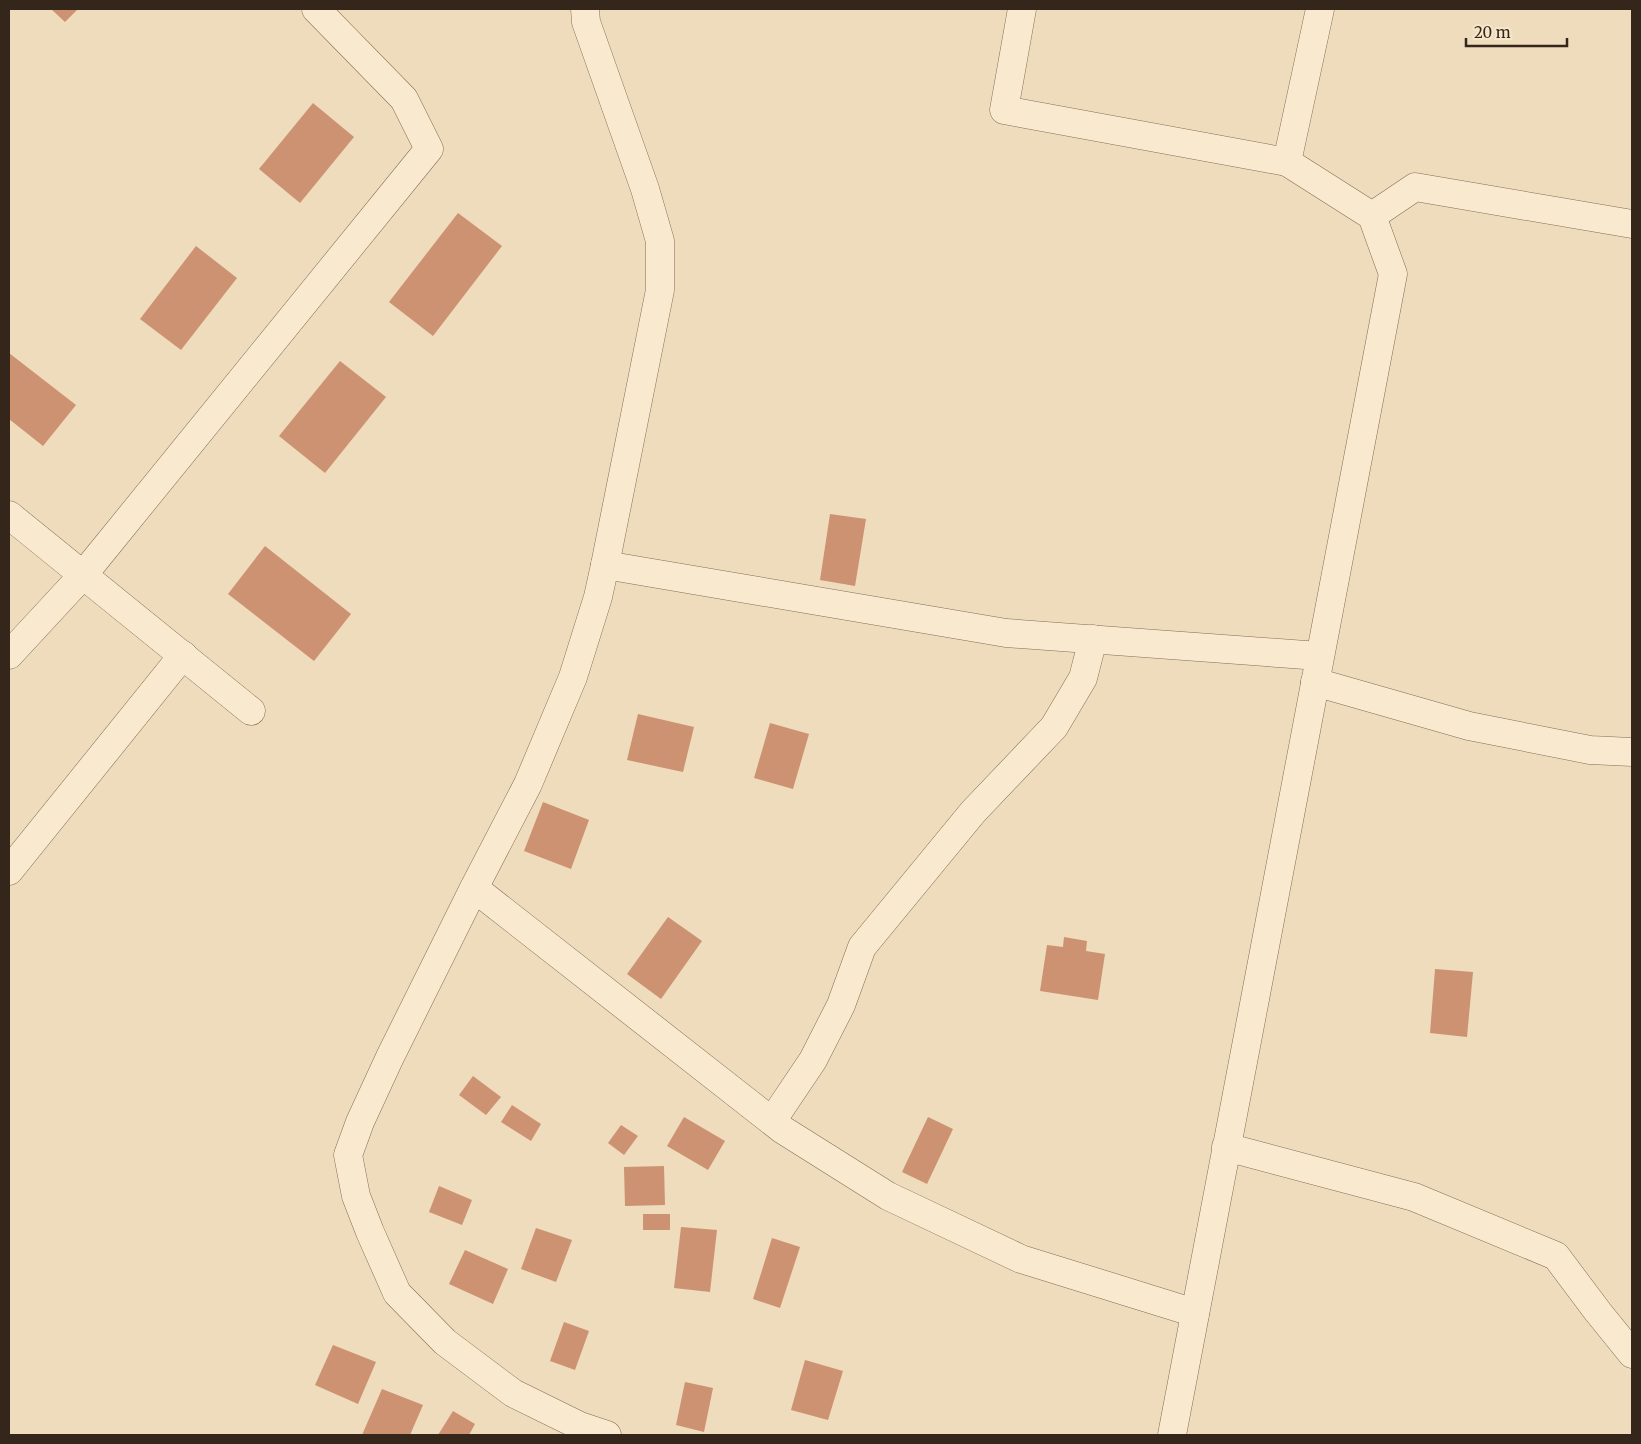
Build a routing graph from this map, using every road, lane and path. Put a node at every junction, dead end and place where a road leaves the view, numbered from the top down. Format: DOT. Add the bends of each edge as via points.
graph roads {
  1 [pos="316,9"];
  2 [pos="585,9"];
  3 [pos="1022,9"];
  4 [pos="1320,9"];
  5 [pos="1286,162"];
  6 [pos="1372,216"];
  7 [pos="1632,224"];
  8 [pos="9,515"];
  9 [pos="605,565"];
  10 [pos="83,575"];
  11 [pos="1093,639"];
  12 [pos="9,655"];
  13 [pos="183,655"];
  14 [pos="1317,669"];
  15 [pos="251,711"];
  16 [pos="1632,752"];
  17 [pos="9,871"];
  18 [pos="474,888"];
  19 [pos="772,1121"];
  20 [pos="1226,1147"];
  21 [pos="1195,1313"];
  22 [pos="1632,1354"];
  23 [pos="607,1435"];
  24 [pos="1172,1435"];
  1 -- 10 [label="street" via="404,99 429,149"];
  2 -- 9 [label="street" via="586,22 660,241 660,290"];
  3 -- 5 [label="street" via="1004,110"];
  4 -- 5 [label="street"];
  5 -- 6 [label="street"];
  6 -- 7 [label="street" via="1415,187"];
  6 -- 14 [label="street" via="1393,274"];
  8 -- 10 [label="street"];
  9 -- 11 [label="street" via="1006,632"];
  9 -- 18 [label="street" via="569,686 528,784"];
  10 -- 12 [label="street"];
  10 -- 13 [label="street"];
  11 -- 14 [label="street"];
  11 -- 19 [label="street" via="1083,678 1054,727 973,812 862,947 841,1005 813,1060"];
  13 -- 15 [label="street"];
  13 -- 17 [label="street"];
  14 -- 16 [label="street" via="1470,726 1590,750"];
  14 -- 20 [label="street"];
  18 -- 19 [label="street"];
  18 -- 23 [label="street" via="360,1122 348,1155 356,1196 397,1293 445,1342 513,1392 580,1426"];
  19 -- 21 [label="street" via="888,1196 1022,1259"];
  20 -- 21 [label="street"];
  20 -- 22 [label="street" via="1414,1197 1556,1256"];
  21 -- 24 [label="street"];
}
